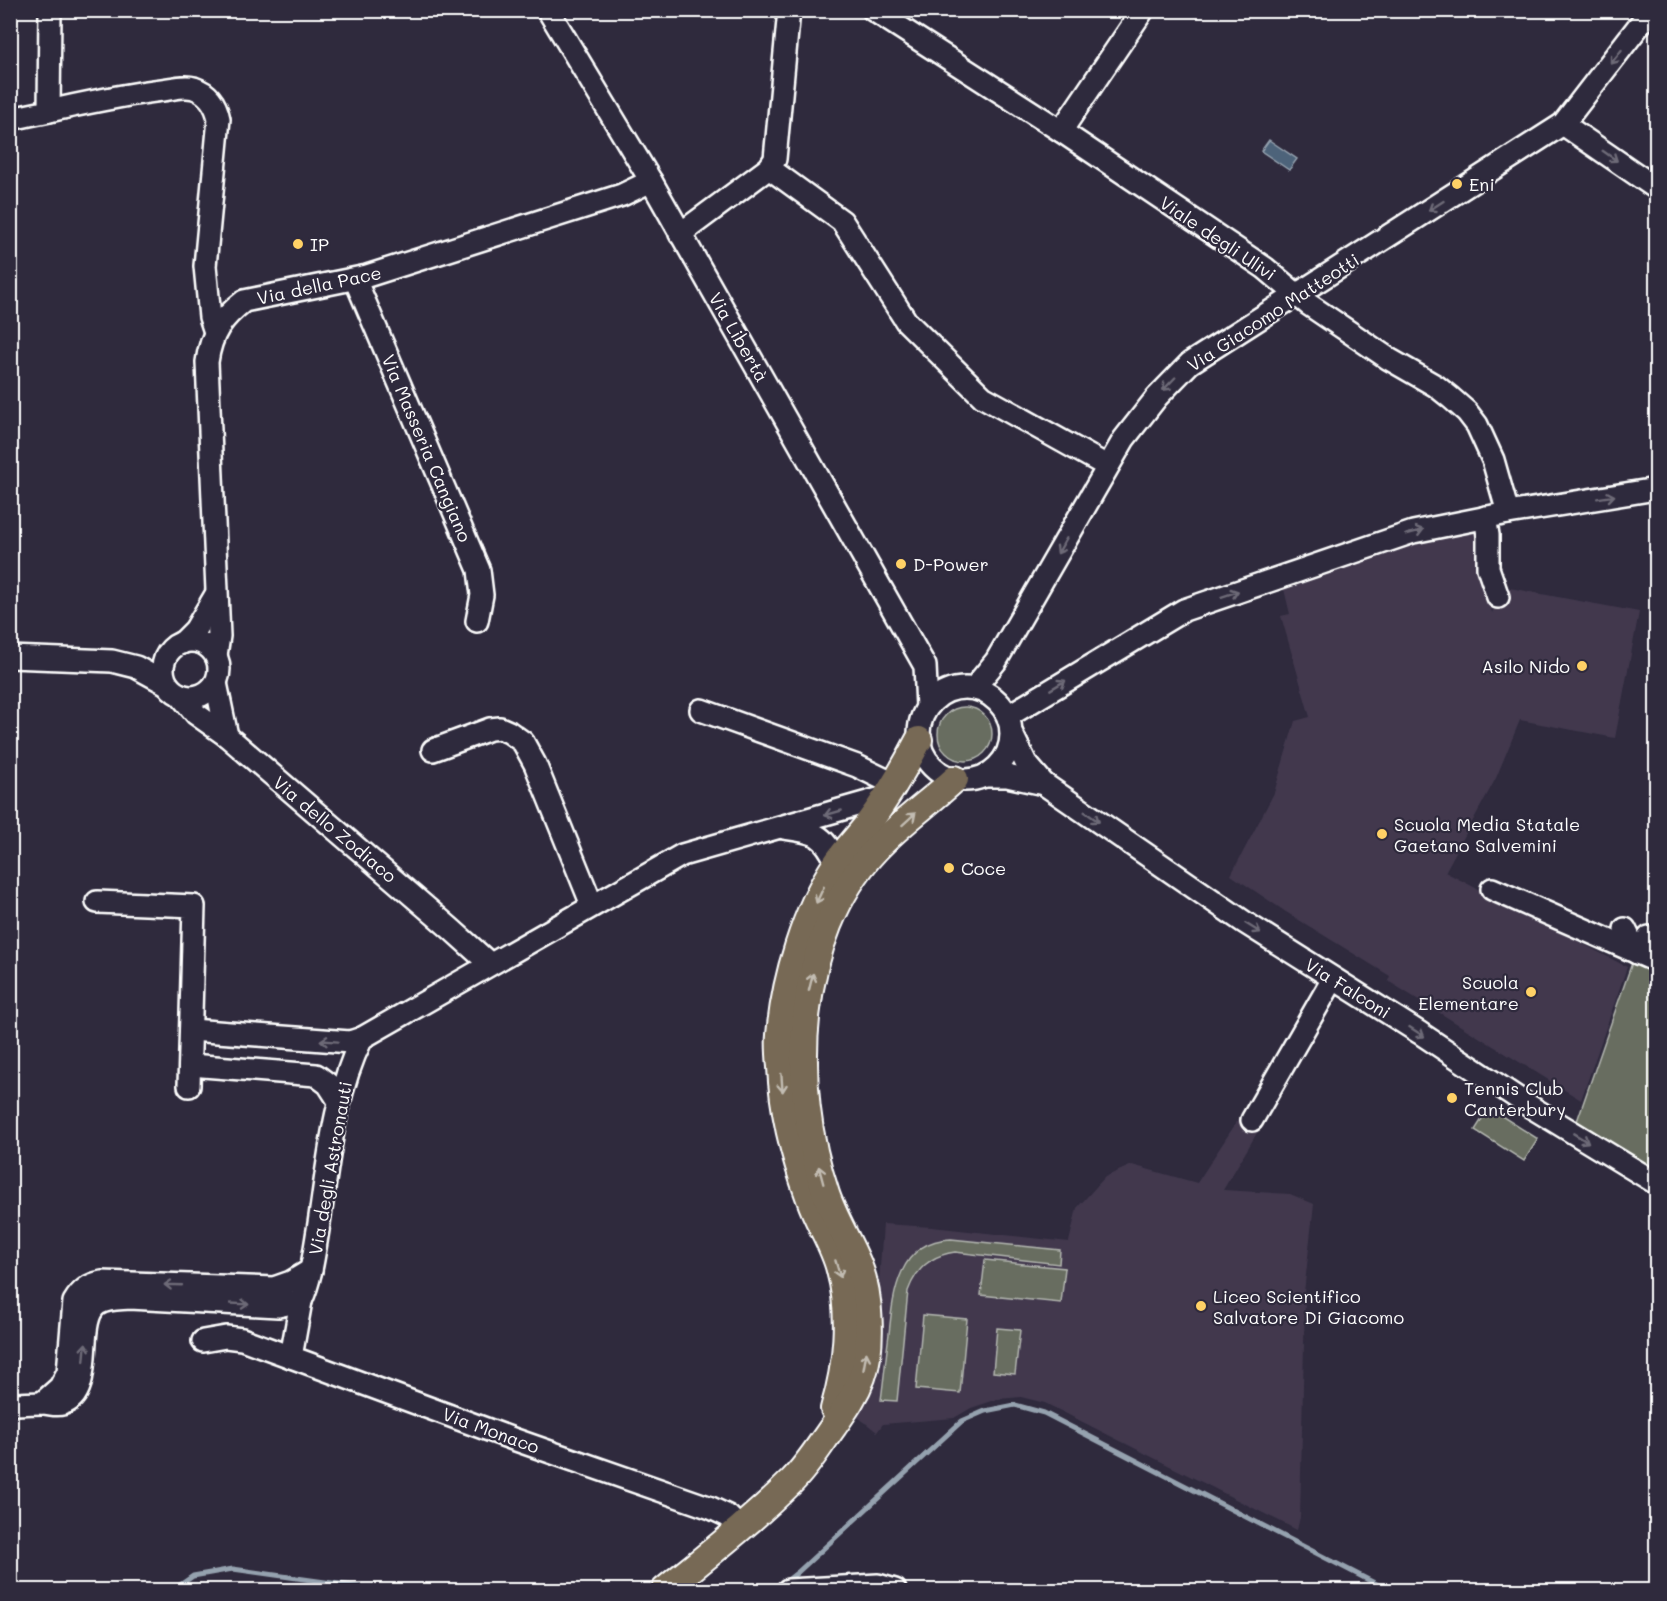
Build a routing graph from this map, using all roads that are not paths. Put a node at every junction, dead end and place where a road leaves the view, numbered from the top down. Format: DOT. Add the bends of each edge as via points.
graph roads {
  1 [pos="50,10"];
  2 [pos="548,10"];
  3 [pos="789,10"];
  4 [pos="873,10"];
  5 [pos="1143,10"];
  6 [pos="1651,10"];
  7 [pos="49,111"];
  8 [pos="10,118"];
  9 [pos="1563,124"];
  10 [pos="1061,131"];
  11 [pos="769,168"];
  12 [pos="651,181"];
  13 [pos="1656,189"];
  14 [pos="680,234"];
  15 [pos="355,279"];
  16 [pos="1297,296"];
  17 [pos="215,332"];
  18 [pos="1107,466"];
  19 [pos="1656,489"];
  20 [pos="1508,513"];
  21 [pos="1485,517"];
  22 [pos="215,596"];
  23 [pos="1498,597"];
  24 [pos="477,621"];
  25 [pos="175,647"];
  26 [pos="216,655"];
  27 [pos="10,657"];
  28 [pos="112,661"];
  29 [pos="925,666"];
  30 [pos="216,683"];
  31 [pos="969,688"];
  32 [pos="174,689"];
  33 [pos="927,708"];
  34 [pos="701,710"];
  35 [pos="1010,725"];
  36 [pos="227,736"];
  37 [pos="919,740"];
  38 [pos="433,750"];
  39 [pos="985,776"];
  40 [pos="955,779"];
  41 [pos="1044,784"];
  42 [pos="890,790"];
  43 [pos="780,828"];
  44 [pos="837,862"];
  45 [pos="1492,889"];
  46 [pos="98,902"];
  47 [pos="592,905"];
  48 [pos="1624,929"];
  49 [pos="1643,945"];
  50 [pos="1656,961"];
  51 [pos="490,964"];
  52 [pos="1333,979"];
  53 [pos="191,1030"];
  54 [pos="295,1038"];
  55 [pos="362,1038"];
  56 [pos="285,1072"];
  57 [pos="339,1101"];
  58 [pos="1251,1120"];
  59 [pos="1656,1183"];
  60 [pos="311,1270"];
  61 [pos="301,1301"];
  62 [pos="203,1341"];
  63 [pos="291,1357"];
  64 [pos="42,1403"];
  65 [pos="10,1404"];
  66 [pos="818,1448"];
  67 [pos="740,1528"];
  68 [pos="665,1590"];
  69 [pos="788,1590"];
  70 [pos="895,1590"];
  1 -- 7 [label="street"];
  2 -- 12 [label="street, Via Libertà"];
  3 -- 11 [label="street" via="775,159"];
  4 -- 10 [label="street, Viale degli Ulivi"];
  5 -- 10 [label="street"];
  6 -- 9 [label="street, Via Giacomo Matteotti, one-way"];
  7 -- 8 [label="street"];
  7 -- 17 [label="street" via="183,87 209,97 219,119 205,266"];
  9 -- 13 [label="street, one-way"];
  9 -- 16 [label="street, Via Giacomo Matteotti, one-way"];
  10 -- 16 [label="street, Viale degli Ulivi" via="1265,268"];
  11 -- 14 [label="street"];
  11 -- 18 [label="street" via="842,221 906,321 983,397"];
  12 -- 14 [label="street, Via Libertà"];
  12 -- 15 [label="street, Via della Pace" via="622,195"];
  14 -- 29 [label="street, Via Libertà"];
  15 -- 17 [label="street, Via della Pace" via="244,301"];
  15 -- 24 [label="street, Via Masseria Cangiano" via="479,570 482,595"];
  16 -- 18 [label="street, Via Giacomo Matteotti, one-way" via="1190,363 1157,397"];
  16 -- 20 [label="street, Viale degli Ulivi" via="1436,386 1467,412 1493,460"];
  17 -- 22 [label="street, Via della Pace" via="207,362"];
  18 -- 31 [label="street, Via Giacomo Matteotti, one-way" via="996,661"];
  20 -- 19 [label="street, one-way"];
  20 -- 21 [label="street"];
  21 -- 23 [label="street" via="1488,568"];
  35 -- 21 [label="street, one-way" via="1184,610 1413,532"];
  22 -- 25 [label="street, Via della Pace" via="195,630"];
  22 -- 26 [label="street, Via della Pace" via="219,636"];
  25 -- 26 [label="street" via="197,641"];
  25 -- 28 [label="street"];
  25 -- 32 [label="street" via="163,668"];
  26 -- 30 [label="street, Via della Pace"];
  27 -- 28 [label="street, Via dello Zodiaco"];
  28 -- 32 [label="street, Via dello Zodiaco" via="136,667"];
  29 -- 31 [label="street"];
  29 -- 33 [label="street, Via Libertà"];
  30 -- 32 [label="street" via="196,697"];
  30 -- 36 [label="street, Via della Pace"];
  31 -- 33 [label="street" via="951,690 935,698"];
  31 -- 35 [label="street" via="989,694 999,702"];
  32 -- 36 [label="street, Via dello Zodiaco" via="196,714"];
  33 -- 37 [label="street"];
  34 -- 42 [label="street" via="857,766"];
  35 -- 39 [label="street" via="1011,746 1005,759"];
  35 -- 41 [label="street, Via Falconi" via="1026,763"];
  36 -- 51 [label="street, Via dello Zodiaco"];
  37 -- 40 [label="street" via="930,764"];
  37 -- 42 [label="main road"];
  38 -- 47 [label="street" via="500,728 523,742"];
  39 -- 40 [label="street"];
  39 -- 41 [label="street, Via Falconi" via="1008,776"];
  66 -- 40 [label="main road, one-way" via="849,1404 862,1376 868,1344 868,1306 860,1267 826,1195 811,1140 803,1037 809,989 827,927 848,886 875,849"];
  41 -- 52 [label="street, Via Falconi, one-way"];
  42 -- 43 [label="street, one-way"];
  42 -- 44 [label="main road"];
  43 -- 44 [label="street" via="820,837"];
  43 -- 47 [label="street" via="682,855"];
  44 -- 66 [label="main road, one-way" via="799,946 787,984 779,1037 789,1132 810,1199 840,1269 846,1307 842,1382"];
  45 -- 49 [label="street"];
  46 -- 53 [label="street" via="194,906"];
  47 -- 51 [label="street"];
  48 -- 49 [label="street"];
  49 -- 50 [label="street"];
  51 -- 55 [label="street"];
  52 -- 58 [label="street"];
  52 -- 59 [label="street, Via Falconi, one-way"];
  53 -- 54 [label="street"];
  53 -- 56 [label="street" via="190,1075"];
  55 -- 54 [label="street, one-way" via="350,1042"];
  54 -- 56 [label="street" via="278,1047 276,1061"];
  55 -- 57 [label="street, Via degli Astronauti"];
  56 -- 57 [label="street" via="316,1075 328,1084"];
  57 -- 60 [label="street, Via degli Astronauti"];
  60 -- 61 [label="street"];
  60 -- 64 [label="street, Via degli Astronauti, one-way" via="274,1288 102,1282 89,1286 74,1302 68,1372 60,1387"];
  61 -- 63 [label="street"];
  64 -- 61 [label="street, one-way" via="61,1404 78,1388 89,1315 96,1305 109,1299 278,1306"];
  62 -- 63 [label="street, Via Monaco" via="242,1339"];
  63 -- 67 [label="street, Via Monaco" via="711,1508 728,1516"];
  64 -- 65 [label="street"];
  66 -- 67 [label="main road" via="794,1480"];
  67 -- 68 [label="main road"];
  69 -- 70 [label="street" via="878,1585"];
}
